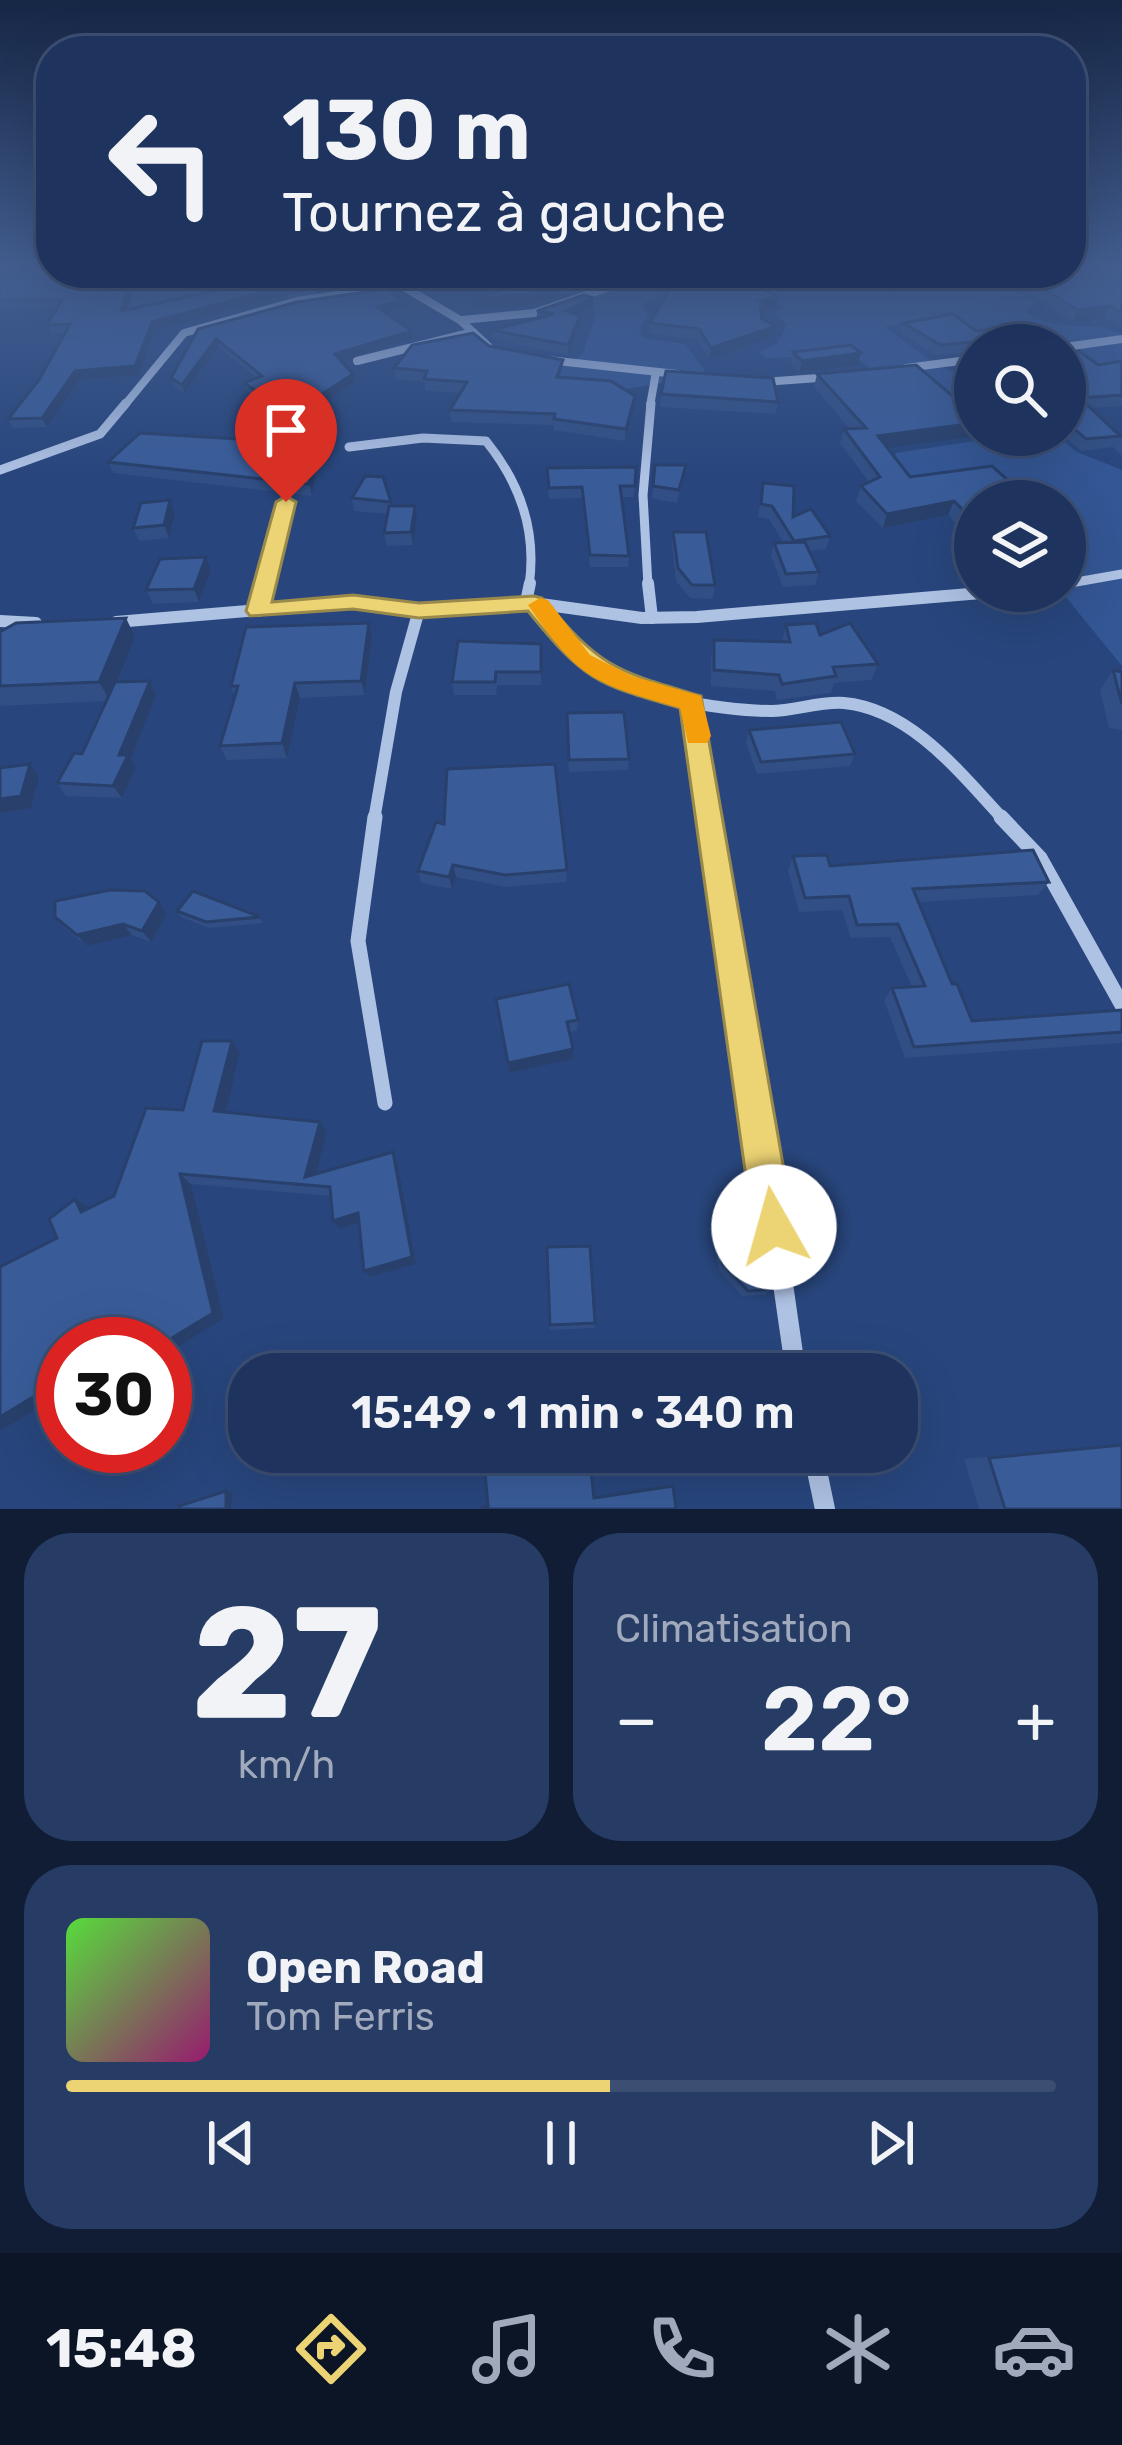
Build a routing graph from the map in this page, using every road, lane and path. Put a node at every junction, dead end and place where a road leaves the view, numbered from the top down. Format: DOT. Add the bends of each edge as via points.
graph roads {
  1 [pos="183,334"];
  2 [pos="476,335"];
  3 [pos="1122,339"];
  4 [pos="1086,344"];
  5 [pos="506,354"];
  6 [pos="530,358"];
  7 [pos="357,361"];
  8 [pos="954,362"];
  9 [pos="885,370"];
  10 [pos="656,371"];
  11 [pos="694,375"];
  12 [pos="840,376"];
  13 [pos="752,381"];
  14 [pos="349,446"];
  15 [pos="0,470"];
  16 [pos="286,502"];
  17 [pos="1122,574"];
  18 [pos="1086,580"];
  19 [pos="954,595"];
  20 [pos="526,602"];
  21 [pos="541,605"];
  22 [pos="419,610"];
  23 [pos="258,611"];
  24 [pos="652,617"];
  25 [pos="0,621"];
  26 [pos="101,623"];
  27 [pos="59,624"];
  28 [pos="692,702"];
  29 [pos="1122,1005"];
  30 [pos="385,1103"];
  31 [pos="793,1353"];
  32 [pos="817,1473"];
  33 [pos="825,1509"];
  1 -- 15 [label="street" via="100,434"];
  2 -- 5 [label="street"];
  2 -- 7 [label="street"];
  3 -- 4 [label="street"];
  6 -- 10 [label="street"];
  8 -- 9 [label="street"];
  10 -- 11 [label="street"];
  10 -- 24 [label="street" via="639,509"];
  12 -- 13 [label="street"];
  14 -- 20 [label="street" via="486,441 522,494 532,567"];
  16 -- 23 [label="street"];
  17 -- 18 [label="street"];
  19 -- 24 [label="street"];
  20 -- 21 [label="street"];
  20 -- 22 [label="street"];
  21 -- 24 [label="street"];
  21 -- 28 [label="street" via="581,661 623,683"];
  22 -- 23 [label="street" via="353,602"];
  22 -- 30 [label="street" via="396,692 359,911"];
  23 -- 26 [label="street"];
  25 -- 27 [label="street"];
  28 -- 29 [label="street" via="771,711 845,703 895,720 944,756 1040,858"];
  28 -- 31 [label="street"];
  32 -- 33 [label="street"];
}
